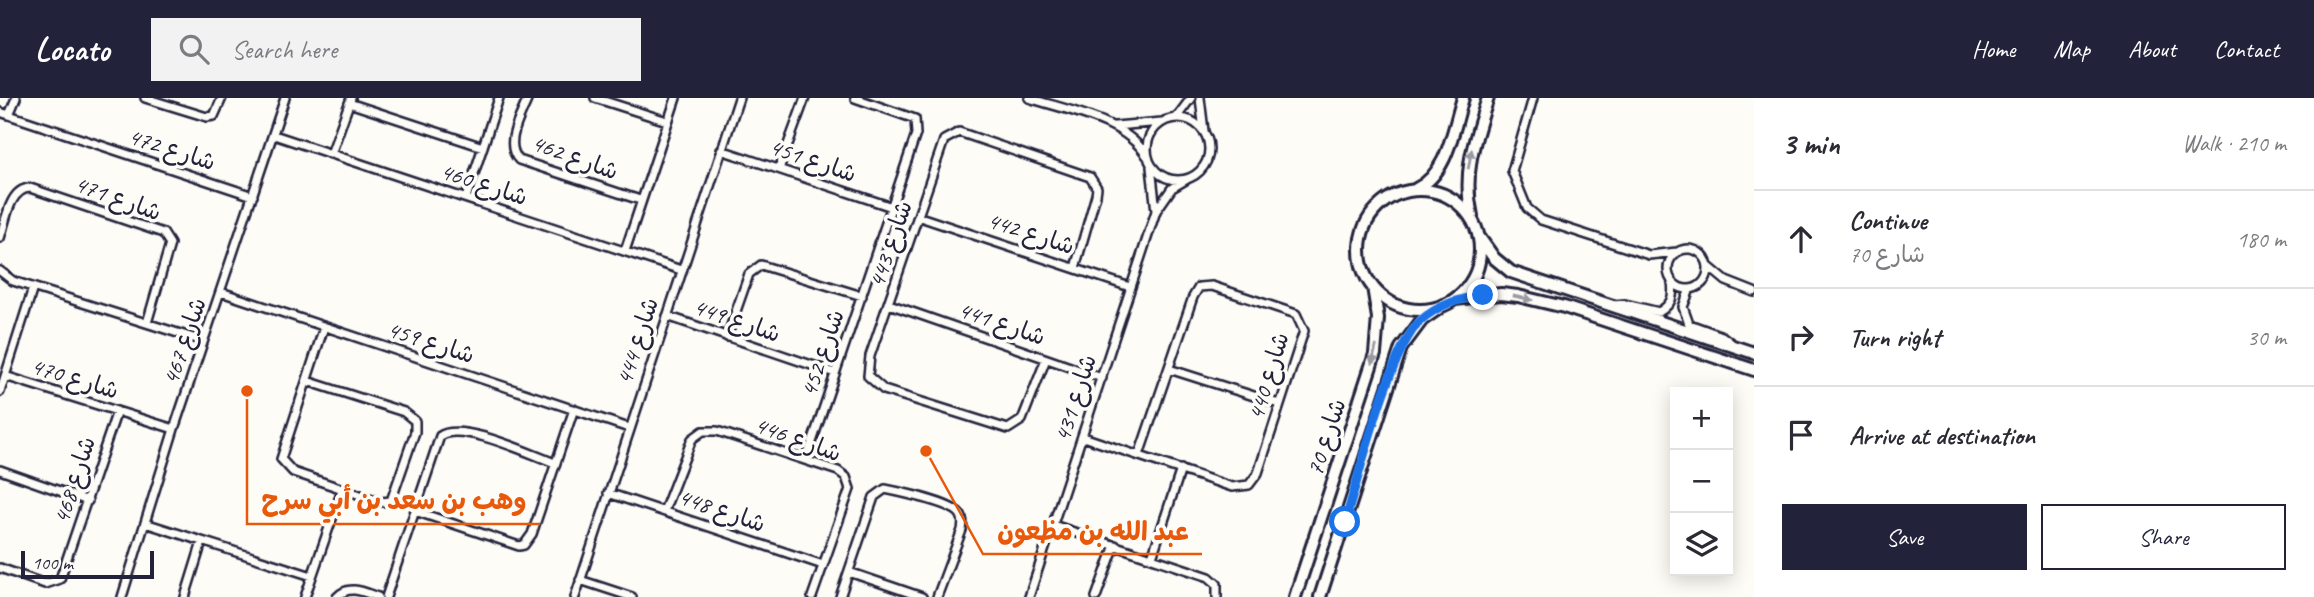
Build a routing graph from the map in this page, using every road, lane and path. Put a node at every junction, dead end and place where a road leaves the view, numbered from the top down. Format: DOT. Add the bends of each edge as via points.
graph roads {
  1 [pos="16,98"];
  2 [pos="145,98"];
  3 [pos="222,98"];
  4 [pos="285,98"];
  5 [pos="499,98"];
  6 [pos="528,98"];
  7 [pos="595,98"];
  8 [pos="676,98"];
  9 [pos="739,98"];
  10 [pos="805,98"];
  11 [pos="855,98"];
  12 [pos="1029,98"];
  13 [pos="1191,98"];
  14 [pos="1200,98"];
  15 [pos="1462,98"];
  16 [pos="1488,98"];
  17 [pos="1533,98"];
  18 [pos="350,101"];
  19 [pos="0,112"];
  20 [pos="9,116"];
  21 [pos="1175,118"];
  22 [pos="667,121"];
  23 [pos="1163,121"];
  24 [pos="1114,126"];
  25 [pos="1204,132"];
  26 [pos="274,135"];
  27 [pos="483,147"];
  28 [pos="721,150"];
  29 [pos="331,153"];
  30 [pos="1148,159"];
  31 [pos="779,169"];
  32 [pos="1189,178"];
  33 [pos="1414,190"];
  34 [pos="253,196"];
  35 [pos="466,198"];
  36 [pos="640,200"];
  37 [pos="892,207"];
  38 [pos="1156,211"];
  39 [pos="919,217"];
  40 [pos="1474,222"];
  41 [pos="1479,237"];
  42 [pos="0,238"];
  43 [pos="625,251"];
  44 [pos="1677,252"];
  45 [pos="1649,254"];
  46 [pos="1708,266"];
  47 [pos="1075,268"];
  48 [pos="681,270"];
  49 [pos="0,271"];
  50 [pos="1667,271"];
  51 [pos="1671,281"];
  52 [pos="1726,281"];
  53 [pos="1702,284"];
  54 [pos="1130,287"];
  55 [pos="1373,287"];
  56 [pos="33,288"];
  57 [pos="1690,289"];
  58 [pos="221,292"];
  59 [pos="1754,292"];
  60 [pos="862,296"];
  61 [pos="1455,299"];
  62 [pos="890,304"];
  63 [pos="1612,305"];
  64 [pos="1443,306"];
  65 [pos="667,316"];
  66 [pos="147,323"];
  67 [pos="324,327"];
  68 [pos="727,337"];
  69 [pos="204,341"];
  70 [pos="1733,347"];
  71 [pos="1754,353"];
  72 [pos="1046,359"];
  73 [pos="1169,369"];
  74 [pos="1754,370"];
  75 [pos="835,373"];
  76 [pos="5,376"];
  77 [pos="1102,377"];
  78 [pos="307,381"];
  79 [pos="0,392"];
  80 [pos="1279,404"];
  81 [pos="574,409"];
  82 [pos="117,411"];
  83 [pos="629,428"];
  84 [pos="174,429"];
  85 [pos="1083,437"];
  86 [pos="1139,455"];
  87 [pos="806,460"];
  88 [pos="555,463"];
  89 [pos="1181,469"];
  90 [pos="0,470"];
  91 [pos="342,490"];
  92 [pos="608,493"];
  93 [pos="88,501"];
  94 [pos="664,511"];
  95 [pos="415,512"];
  96 [pos="145,523"];
  97 [pos="1054,525"];
  98 [pos="202,542"];
  99 [pos="1115,545"];
  100 [pos="1152,557"];
  101 [pos="823,565"];
  102 [pos="0,568"];
  103 [pos="849,572"];
  104 [pos="312,576"];
  105 [pos="580,580"];
  106 [pos="122,597"];
  107 [pos="185,597"];
  108 [pos="304,597"];
  109 [pos="337,597"];
  110 [pos="378,597"];
  111 [pos="386,597"];
  112 [pos="575,597"];
  113 [pos="632,597"];
  114 [pos="813,597"];
  115 [pos="840,597"];
  116 [pos="922,597"];
  117 [pos="937,597"];
  118 [pos="1029,597"];
  119 [pos="1096,597"];
  120 [pos="1217,597"];
  121 [pos="1295,597"];
  122 [pos="1321,597"];
  1 -- 20 [label="street"];
  2 -- 3 [label="street" via="207,117 214,116"];
  4 -- 26 [label="street, شارع 467"];
  5 -- 27 [label="street"];
  6 -- 36 [label="street, شارع 462" via="513,141 519,160"];
  7 -- 22 [label="street"];
  8 -- 22 [label="street"];
  9 -- 28 [label="street, شارع 444"];
  10 -- 31 [label="street"];
  11 -- 37 [label="street, شارع 452" via="915,120 916,134"];
  12 -- 24 [label="street"];
  13 -- 21 [label="street"];
  14 -- 25 [label="street"];
  15 -- 33 [label="main road" via="1439,169"];
  40 -- 16 [label="main road, one-way" via="1469,163"];
  17 -- 45 [label="street" via="1512,167 1530,212 1541,220"];
  18 -- 27 [label="street"];
  18 -- 29 [label="street"];
  19 -- 20 [label="street, شارع 472"];
  20 -- 34 [label="street, شارع 472"];
  21 -- 23 [label="street"];
  21 -- 25 [label="street" via="1192,121"];
  22 -- 36 [label="street"];
  23 -- 24 [label="street"];
  23 -- 30 [label="street" via="1148,140"];
  24 -- 30 [label="street" via="1141,147"];
  25 -- 32 [label="street" via="1208,142 1205,163"];
  26 -- 29 [label="street, شارع 460"];
  26 -- 34 [label="street, شارع 467"];
  27 -- 35 [label="street"];
  28 -- 31 [label="street, شارع 451"];
  28 -- 48 [label="street, شارع 444"];
  29 -- 35 [label="street, شارع 460"];
  30 -- 32 [label="street" via="1166,178"];
  30 -- 38 [label="street, شارع 431"];
  31 -- 37 [label="street, شارع 451"];
  32 -- 38 [label="street, شارع 431" via="1172,188"];
  33 -- 40 [label="main road" via="1442,194"];
  33 -- 55 [label="main road" via="1388,199 1365,227 1361,254"];
  34 -- 58 [label="street, شارع 467"];
  35 -- 43 [label="street, شارع 460"];
  36 -- 43 [label="street"];
  37 -- 60 [label="street, شارع 452"];
  38 -- 54 [label="street, شارع 431"];
  39 -- 47 [label="street, شارع 442"];
  39 -- 47 [label="street, شارع 443" via="944,140 959,132 1095,182 1096,195"];
  39 -- 62 [label="street, شارع 443"];
  40 -- 41 [label="main road"];
  41 -- 61 [label="main road" via="1476,271"];
  41 -- 63 [label="main road" via="1511,272"];
  42 -- 66 [label="street, شارع 471" via="15,194 22,188 158,230 170,244"];
  43 -- 48 [label="street, شارع 460"];
  44 -- 45 [label="street"];
  44 -- 46 [label="street" via="1694,249"];
  44 -- 50 [label="street"];
  45 -- 50 [label="street"];
  46 -- 52 [label="street"];
  46 -- 53 [label="street"];
  47 -- 54 [label="street, شارع 442"];
  48 -- 65 [label="street, شارع 444"];
  49 -- 56 [label="street"];
  50 -- 51 [label="street"];
  51 -- 57 [label="street"];
  51 -- 63 [label="street" via="1673,298 1659,312"];
  52 -- 53 [label="street"];
  52 -- 59 [label="street"];
  53 -- 57 [label="street"];
  54 -- 77 [label="street, شارع 431"];
  55 -- 64 [label="main road" via="1405,308"];
  55 -- 121 [label="main road, شارع 70, one-way" via="1378,318 1375,354"];
  56 -- 66 [label="street"];
  56 -- 76 [label="street"];
  57 -- 70 [label="street" via="1682,307 1689,324 1722,336"];
  58 -- 67 [label="street, شارع 459"];
  58 -- 69 [label="street, شارع 467"];
  60 -- 68 [label="street" via="761,264 748,274"];
  60 -- 75 [label="street, شارع 452"];
  61 -- 64 [label="main road"];
  61 -- 74 [label="main road, one-way" via="1518,296"];
  62 -- 72 [label="street, شارع 441"];
  62 -- 72 [label="street, شارع 443" via="868,363 868,376 884,390 1008,429 1022,420"];
  63 -- 70 [label="main road"];
  64 -- 122 [label="main road, شارع 70" via="1422,320 1401,348"];
  65 -- 68 [label="street, شارع 449"];
  65 -- 83 [label="street, شارع 444"];
  66 -- 69 [label="street"];
  67 -- 78 [label="street"];
  67 -- 81 [label="street, شارع 459"];
  68 -- 75 [label="street, شارع 449"];
  69 -- 84 [label="street, شارع 467"];
  70 -- 71 [label="main road"];
  72 -- 77 [label="street, شارع 441"];
  73 -- 80 [label="street"];
  73 -- 80 [label="street, شارع 440" via="1195,291 1199,286 1212,286 1288,311 1301,320 1304,331"];
  73 -- 86 [label="street, شارع 440"];
  75 -- 87 [label="street, شارع 452"];
  76 -- 79 [label="street"];
  76 -- 82 [label="street, شارع 470"];
  77 -- 85 [label="street, شارع 431"];
  78 -- 91 [label="street" via="281,459 293,472"];
  78 -- 91 [label="street" via="404,412 415,421 391,500 382,502"];
  80 -- 89 [label="street, شارع 440" via="1258,472 1249,485 1232,487"];
  81 -- 83 [label="street, شارع 459"];
  81 -- 88 [label="street"];
  82 -- 84 [label="street, شارع 470"];
  82 -- 93 [label="street, شارع 468"];
  83 -- 92 [label="street, شارع 444"];
  84 -- 96 [label="street, شارع 467"];
  85 -- 86 [label="street, شارع 440"];
  85 -- 97 [label="street, شارع 431"];
  86 -- 89 [label="street, شارع 440"];
  87 -- 94 [label="street, شارع 446" via="717,431 703,431 692,439"];
  87 -- 101 [label="street, شارع 446" via="838,471 849,483"];
  88 -- 95 [label="street" via="466,432 447,431 436,444"];
  88 -- 95 [label="street" via="532,534 524,545"];
  89 -- 100 [label="street"];
  90 -- 93 [label="street"];
  91 -- 104 [label="street"];
  92 -- 94 [label="street, شارع 448"];
  92 -- 105 [label="street, شارع 444"];
  93 -- 102 [label="street, شارع 468" via="60,579 45,584"];
  94 -- 101 [label="street, شارع 448"];
  95 -- 111 [label="street"];
  96 -- 98 [label="street"];
  96 -- 106 [label="street, شارع 467"];
  97 -- 99 [label="street"];
  97 -- 118 [label="street, شارع 431"];
  98 -- 104 [label="street"];
  98 -- 107 [label="street"];
  99 -- 100 [label="street"];
  99 -- 119 [label="street"];
  100 -- 120 [label="street" via="1209,578 1217,584"];
  101 -- 114 [label="street, شارع 446"];
  103 -- 115 [label="street"];
  103 -- 116 [label="street"];
  103 -- 117 [label="street" via="874,498 881,490 892,490 947,506 964,522"];
  104 -- 108 [label="street"];
  105 -- 112 [label="street, شارع 444"];
  105 -- 113 [label="street"];
  109 -- 110 [label="street" via="352,589"];
}
